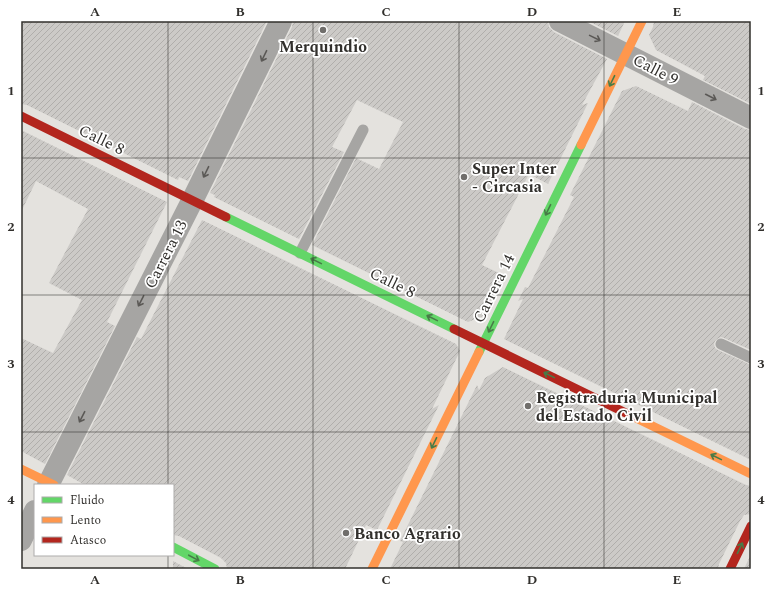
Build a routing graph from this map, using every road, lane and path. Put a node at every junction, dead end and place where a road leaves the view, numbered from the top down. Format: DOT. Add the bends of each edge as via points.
graph roads {
  1 [pos="281,21"];
  2 [pos="560,21"];
  3 [pos="642,21"];
  4 [pos="626,54"];
  5 [pos="21,116"];
  6 [pos="751,118"];
  7 [pos="363,130"];
  8 [pos="192,201"];
  9 [pos="300,253"];
  10 [pos="483,343"];
  11 [pos="721,344"];
  12 [pos="751,358"];
  13 [pos="21,469"];
  14 [pos="751,474"];
  15 [pos="50,484"];
  16 [pos="34,513"];
  17 [pos="751,526"];
  18 [pos="21,540"];
  19 [pos="174,548"];
  20 [pos="215,569"];
  21 [pos="372,569"];
  22 [pos="730,569"];
  1 -- 8 [label="street, Carrera 13, one-way"];
  2 -- 4 [label="street, Calle 9, one-way"];
  3 -- 4 [label="main road, Carrera 14"];
  4 -- 6 [label="street, Calle 9, one-way"];
  4 -- 10 [label="main road, Carrera 14, one-way"];
  5 -- 8 [label="main road, Calle 8"];
  7 -- 9 [label="lane"];
  8 -- 9 [label="main road, Calle 8"];
  8 -- 15 [label="street, Carrera 13, one-way"];
  10 -- 9 [label="main road, Calle 8, one-way"];
  14 -- 10 [label="main road, Calle 8, one-way"];
  10 -- 21 [label="main road, Carrera 14, one-way"];
  11 -- 12 [label="lane"];
  13 -- 15 [label="main road"];
  16 -- 18 [label="street"];
  22 -- 17 [label="main road, one-way"];
  19 -- 20 [label="main road, one-way"];
}
